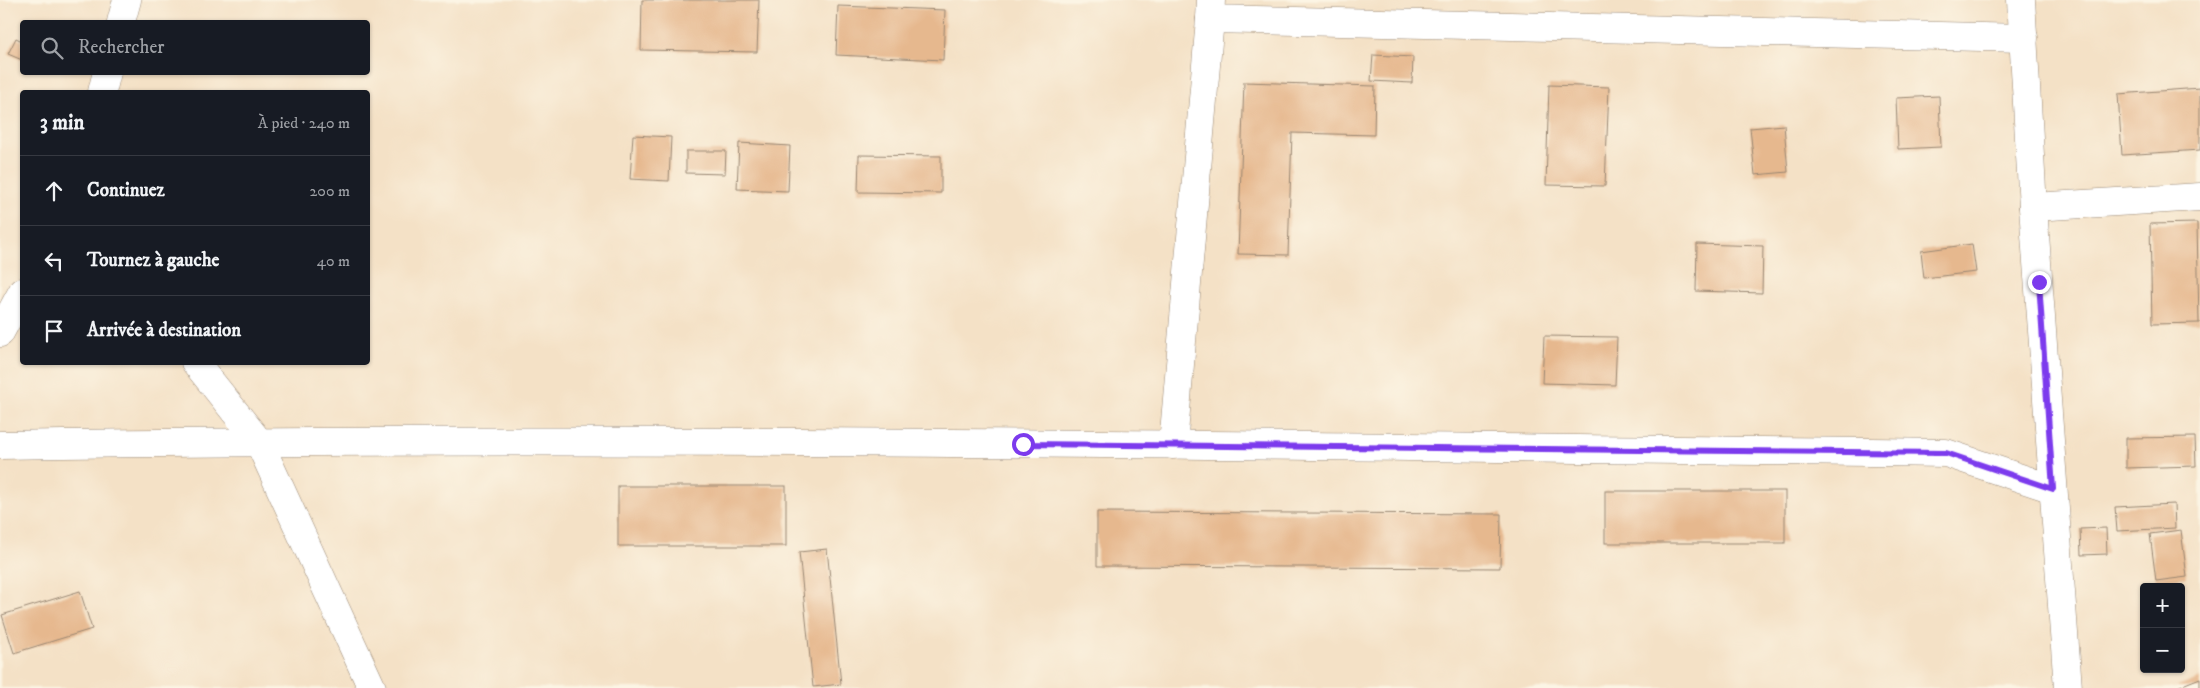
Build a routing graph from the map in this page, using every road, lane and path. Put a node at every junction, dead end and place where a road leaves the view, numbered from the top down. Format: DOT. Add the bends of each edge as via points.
graph roads {
  1 [pos="128,0"];
  2 [pos="2021,0"];
  3 [pos="1210,9"];
  4 [pos="122,20"];
  5 [pos="2024,38"];
  6 [pos="106,75"];
  7 [pos="102,90"];
  8 [pos="2200,197"];
  9 [pos="2033,207"];
  10 [pos="20,296"];
  11 [pos="0,333"];
  12 [pos="197,365"];
  13 [pos="259,442"];
  14 [pos="0,445"];
  15 [pos="1174,445"];
  16 [pos="2053,489"];
  17 [pos="372,688"];
  18 [pos="2068,688"];
  1 -- 4 [label="street"];
  2 -- 5 [label="street"];
  3 -- 5 [label="street"];
  3 -- 15 [label="street"];
  5 -- 9 [label="street"];
  6 -- 7 [label="street"];
  8 -- 9 [label="street"];
  9 -- 16 [label="street"];
  10 -- 11 [label="street"];
  12 -- 13 [label="street"];
  13 -- 14 [label="street"];
  13 -- 15 [label="street"];
  13 -- 17 [label="street"];
  15 -- 16 [label="street" via="1946,453"];
  16 -- 18 [label="street"];
}
